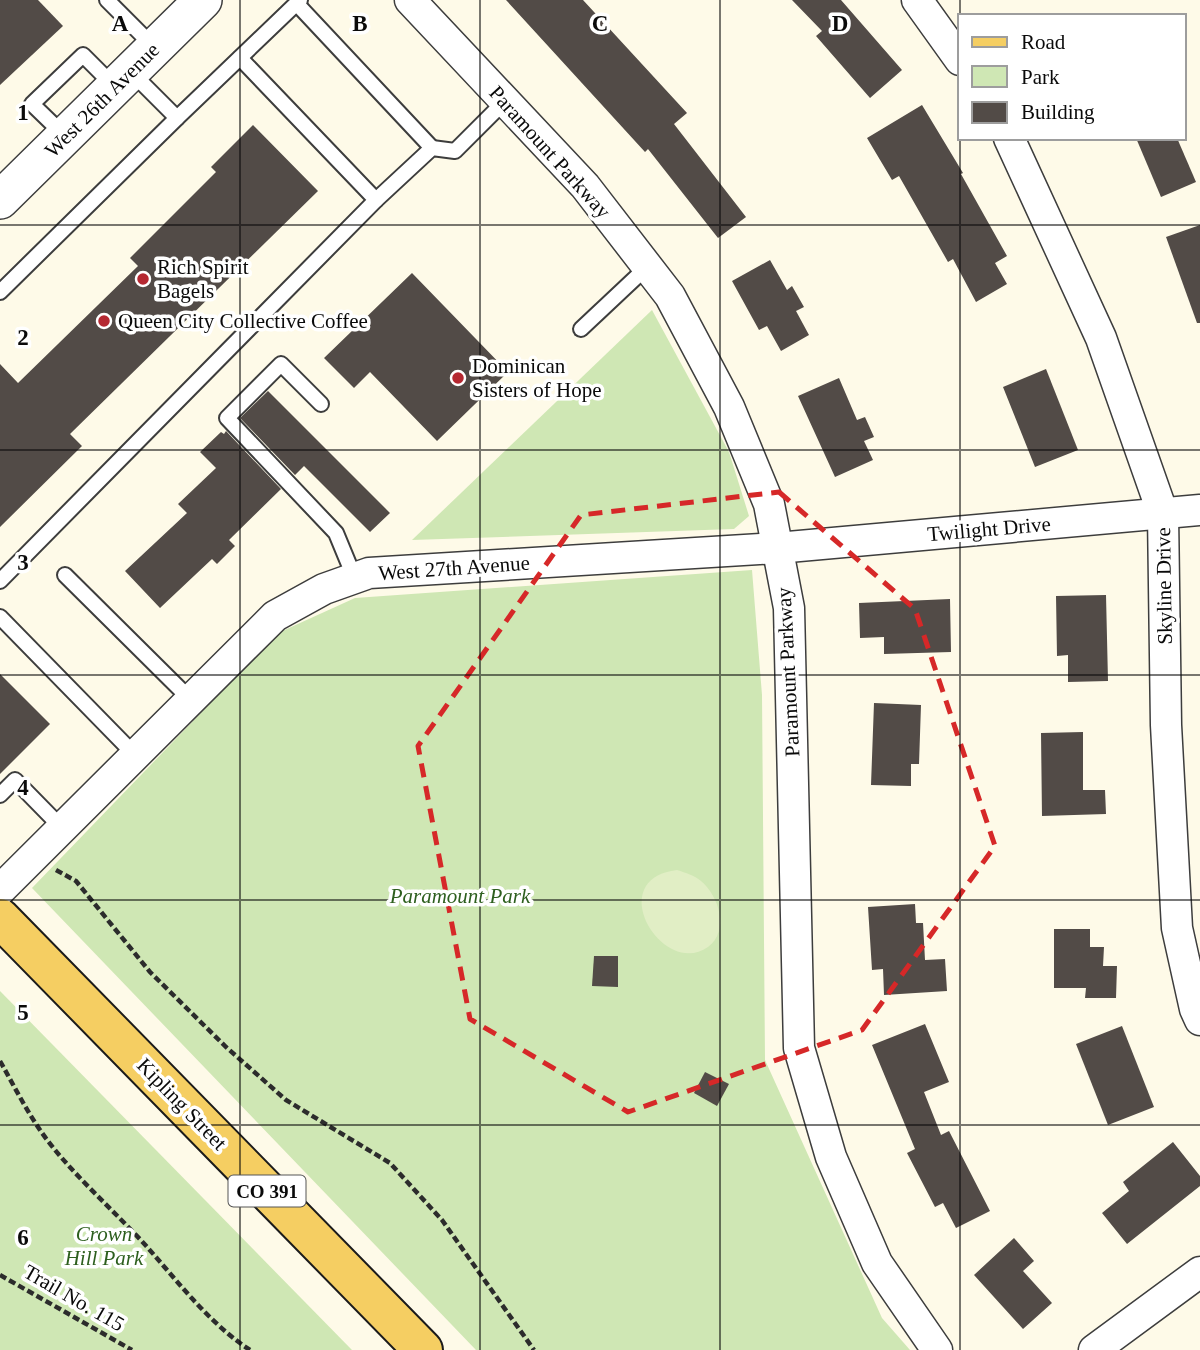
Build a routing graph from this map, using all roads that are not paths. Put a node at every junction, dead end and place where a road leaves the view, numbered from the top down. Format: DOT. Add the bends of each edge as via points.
graph roads {
  1 [pos="107,0"];
  2 [pos="204,0"];
  3 [pos="410,0"];
  4 [pos="917,0"];
  5 [pos="298,2"];
  6 [pos="958,57"];
  7 [pos="240,58"];
  8 [pos="133,69"];
  9 [pos="505,101"];
  10 [pos="177,118"];
  11 [pos="1010,140"];
  12 [pos="432,148"];
  13 [pos="0,200"];
  14 [pos="376,200"];
  15 [pos="647,267"];
  16 [pos="0,292"];
  17 [pos="581,329"];
  18 [pos="321,404"];
  19 [pos="1200,510"];
  20 [pos="1163,514"];
  21 [pos="777,548"];
  22 [pos="65,575"];
  23 [pos="355,579"];
  24 [pos="0,581"];
  25 [pos="0,617"];
  26 [pos="191,700"];
  27 [pos="136,756"];
  28 [pos="0,794"];
  29 [pos="63,829"];
  30 [pos="0,890"];
  31 [pos="0,918"];
  32 [pos="1200,1020"];
  33 [pos="1200,1272"];
  34 [pos="422,1350"];
  35 [pos="937,1350"];
  36 [pos="1094,1350"];
  1 -- 8 [label="lane"];
  2 -- 8 [label="street, West 26th Avenue"];
  3 -- 9 [label="street, Paramount Parkway"];
  4 -- 6 [label="street"];
  5 -- 7 [label="lane"];
  5 -- 12 [label="lane"];
  7 -- 10 [label="lane"];
  7 -- 14 [label="lane"];
  8 -- 10 [label="lane"];
  8 -- 13 [label="street, West 26th Avenue"];
  9 -- 12 [label="lane" via="455,151"];
  9 -- 15 [label="street, Paramount Parkway" via="585,186"];
  10 -- 16 [label="lane"];
  11 -- 20 [label="street, Skyline Drive" via="1101,338"];
  12 -- 14 [label="lane"];
  14 -- 24 [label="lane"];
  15 -- 17 [label="lane"];
  15 -- 21 [label="street, Paramount Parkway" via="670,296 729,407 769,504"];
  18 -- 23 [label="lane" via="281,364 227,418 336,533"];
  19 -- 20 [label="street, Twilight Drive"];
  20 -- 21 [label="street, Twilight Drive"];
  20 -- 32 [label="street, Skyline Drive" via="1166,725 1177,928"];
  21 -- 23 [label="street, West 27th Avenue" via="369,573"];
  21 -- 35 [label="street, Paramount Parkway" via="789,608 799,1048 831,1157 877,1263"];
  22 -- 26 [label="lane"];
  23 -- 26 [label="street, West 27th Avenue" via="324,589 275,616"];
  25 -- 27 [label="lane"];
  26 -- 27 [label="street, West 27th Avenue"];
  27 -- 29 [label="street, West 27th Avenue"];
  28 -- 29 [label="lane" via="15,780"];
  29 -- 30 [label="street, West 27th Avenue"];
  31 -- 34 [label="main road, Kipling Street / CO 391"];
  33 -- 36 [label="street"];
}
